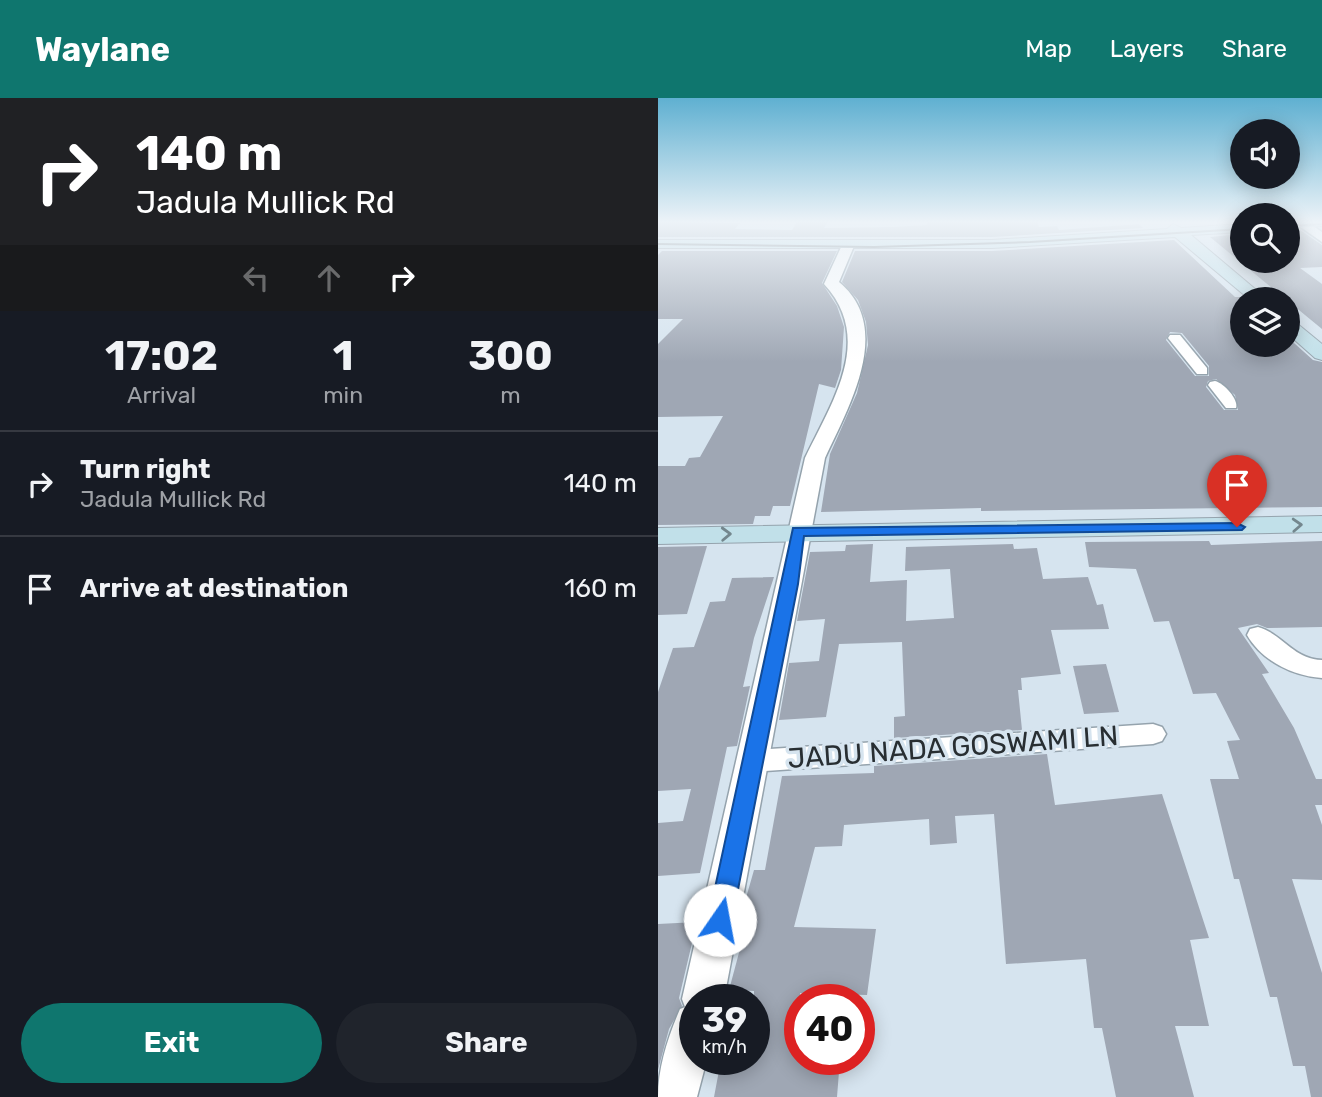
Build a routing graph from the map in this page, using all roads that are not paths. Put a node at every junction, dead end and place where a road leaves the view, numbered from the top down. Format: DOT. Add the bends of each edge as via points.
graph roads {
  1 [pos="838,269"];
  2 [pos="1222,269"];
  3 [pos="1244,287"];
  4 [pos="1300,335"];
  5 [pos="1175,338"];
  6 [pos="1322,354"];
  7 [pos="1202,371"];
  8 [pos="1215,386"];
  9 [pos="1231,405"];
  10 [pos="1322,524"];
  11 [pos="798,531"];
  12 [pos="658,536"];
  13 [pos="1258,635"];
  14 [pos="1322,669"];
  15 [pos="1153,734"];
  16 [pos="753,761"];
  17 [pos="707,984"];
  18 [pos="680,1075"];
  19 [pos="674,1097"];
  1 -- 11 [label="street" via="831,284 854,313 859,347 814,458"];
  2 -- 3 [label="main road"];
  4 -- 6 [label="main road"];
  5 -- 7 [label="street"];
  8 -- 9 [label="street"];
  11 -- 10 [label="main road, one-way"];
  12 -- 11 [label="main road, one-way"];
  11 -- 16 [label="street"];
  13 -- 14 [label="street" via="1289,663"];
  15 -- 16 [label="street, JADU NADA GOSWAMI LN"];
  16 -- 17 [label="street"];
  18 -- 19 [label="street"];
}
